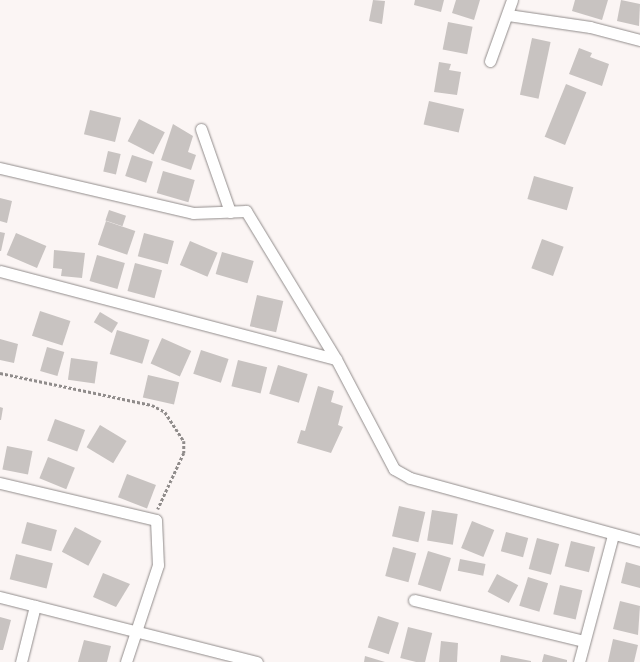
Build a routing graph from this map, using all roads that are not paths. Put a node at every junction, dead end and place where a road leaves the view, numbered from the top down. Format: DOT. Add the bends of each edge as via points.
graph roads {
  1 [pos="512,0"];
  2 [pos="508,15"];
  3 [pos="640,40"];
  4 [pos="490,61"];
  5 [pos="201,129"];
  6 [pos="0,168"];
  7 [pos="230,212"];
  8 [pos="0,271"];
  9 [pos="336,359"];
  10 [pos="0,483"];
  11 [pos="613,535"];
  12 [pos="640,541"];
  13 [pos="0,597"];
  14 [pos="414,600"];
  15 [pos="35,606"];
  16 [pos="135,630"];
  17 [pos="582,641"];
  18 [pos="234,659"];
  19 [pos="21,662"];
  20 [pos="126,662"];
  21 [pos="258,662"];
  22 [pos="579,662"];
  1 -- 2 [label="street"];
  2 -- 3 [label="street" via="590,27"];
  2 -- 4 [label="street"];
  5 -- 7 [label="street"];
  6 -- 7 [label="street" via="130,201 193,213"];
  7 -- 9 [label="street" via="242,209 250,214"];
  8 -- 9 [label="street"];
  9 -- 11 [label="street" via="394,469 410,478"];
  10 -- 16 [label="street" via="156,520 158,565"];
  11 -- 12 [label="street"];
  11 -- 17 [label="street"];
  13 -- 15 [label="street"];
  14 -- 17 [label="street"];
  15 -- 16 [label="street"];
  15 -- 19 [label="street"];
  16 -- 18 [label="street"];
  16 -- 20 [label="street"];
  17 -- 22 [label="street"];
  18 -- 21 [label="street"];
}
